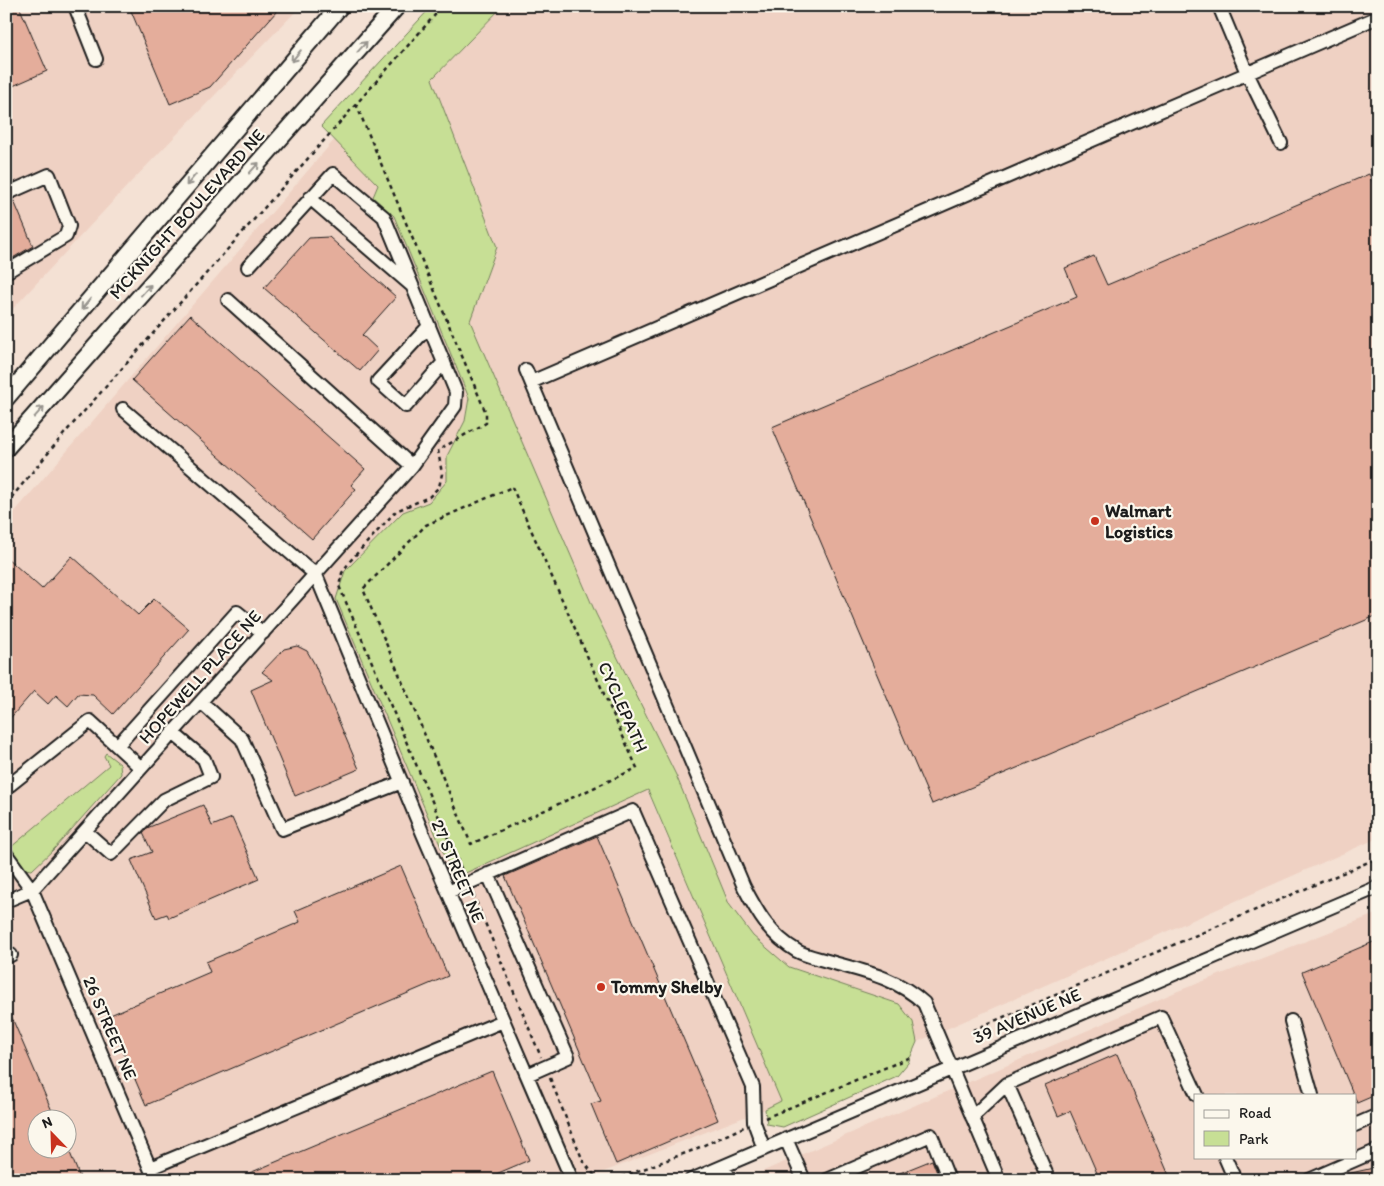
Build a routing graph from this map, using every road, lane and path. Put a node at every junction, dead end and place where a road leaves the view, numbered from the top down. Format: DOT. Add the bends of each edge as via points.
graph roads {
  1 [pos="75,6"];
  2 [pos="340,6"];
  3 [pos="397,6"];
  4 [pos="409,6"];
  5 [pos="443,6"];
  6 [pos="1218,6"];
  7 [pos="1378,17"];
  8 [pos="378,28"];
  9 [pos="96,59"];
  10 [pos="1247,74"];
  11 [pos="1281,143"];
  12 [pos="6,194"];
  13 [pos="310,198"];
  14 [pos="248,267"];
  15 [pos="6,272"];
  16 [pos="413,287"];
  17 [pos="228,300"];
  18 [pos="429,326"];
  19 [pos="444,362"];
  20 [pos="6,398"];
  21 [pos="123,409"];
  22 [pos="6,448"];
  23 [pos="438,450"];
  24 [pos="412,466"];
  25 [pos="6,504"];
  26 [pos="316,575"];
  27 [pos="362,589"];
  28 [pos="263,633"];
  29 [pos="201,702"];
  30 [pos="173,733"];
  31 [pos="117,746"];
  32 [pos="141,768"];
  33 [pos="402,782"];
  34 [pos="6,788"];
  35 [pos="85,831"];
  36 [pos="6,854"];
  37 [pos="1378,858"];
  38 [pos="488,874"];
  39 [pos="468,883"];
  40 [pos="1378,887"];
  41 [pos="32,890"];
  42 [pos="448,892"];
  43 [pos="6,901"];
  44 [pos="504,1021"];
  45 [pos="1291,1022"];
  46 [pos="973,1030"];
  47 [pos="545,1067"];
  48 [pos="952,1067"];
  49 [pos="527,1075"];
  50 [pos="1007,1084"];
  51 [pos="1197,1094"];
  52 [pos="1312,1094"];
  53 [pos="1378,1115"];
  54 [pos="972,1117"];
  55 [pos="1356,1125"];
  56 [pos="786,1139"];
  57 [pos="764,1149"];
  58 [pos="1378,1150"];
  59 [pos="1225,1158"];
  60 [pos="724,1166"];
  61 [pos="150,1168"];
  62 [pos="1231,1178"];
  63 [pos="155,1180"];
  64 [pos="572,1180"];
  65 [pos="598,1180"];
  66 [pos="691,1180"];
  67 [pos="730,1180"];
  68 [pos="804,1180"];
  69 [pos="827,1180"];
  70 [pos="950,1180"];
  71 [pos="999,1180"];
  72 [pos="1049,1180"];
  73 [pos="1310,1180"];
  1 -- 9 [label="street"];
  2 -- 20 [label="main road, MCKNIGHT BOULEVARD NE, one-way"];
  3 -- 8 [label="main road, MCKNIGHT BOULEVARD NE"];
  4 -- 8 [label="main road"];
  5 -- 25 [label="path"];
  6 -- 10 [label="street"];
  7 -- 10 [label="street"];
  22 -- 8 [label="main road, MCKNIGHT BOULEVARD NE, one-way"];
  10 -- 11 [label="street"];
  10 -- 48 [label="street" via="528,376 744,888 760,918 779,938 799,952 882,977 908,989 924,1004"];
  12 -- 15 [label="street" via="49,175 69,226 66,236"];
  13 -- 14 [label="street"];
  13 -- 16 [label="street"];
  13 -- 16 [label="street, HOPEWELL PLACE NE" via="333,174 384,217"];
  16 -- 18 [label="street, HOPEWELL PLACE NE"];
  17 -- 24 [label="street"];
  18 -- 19 [label="street, HOPEWELL PLACE NE"];
  18 -- 19 [label="street" via="378,381 406,406"];
  19 -- 24 [label="street, HOPEWELL PLACE NE" via="456,392 455,406"];
  21 -- 26 [label="street"];
  23 -- 39 [label="path" via="442,474 439,487 429,496 396,510 350,561 339,586"];
  24 -- 26 [label="street, HOPEWELL PLACE NE"];
  26 -- 28 [label="street, HOPEWELL PLACE NE"];
  26 -- 33 [label="street, 27 STREET NE"];
  27 -- 27 [label="path, CYCLEPATH" via="426,525 512,487 637,768 471,844"];
  28 -- 29 [label="street, HOPEWELL PLACE NE"];
  28 -- 31 [label="street" via="237,612"];
  29 -- 30 [label="street, HOPEWELL PLACE NE"];
  29 -- 33 [label="street" via="242,739 282,829"];
  30 -- 32 [label="street, HOPEWELL PLACE NE"];
  30 -- 35 [label="street" via="204,759 211,777 164,800 111,854"];
  31 -- 32 [label="street"];
  31 -- 34 [label="street" via="90,721"];
  32 -- 35 [label="street, HOPEWELL PLACE NE"];
  33 -- 42 [label="street, 27 STREET NE"];
  35 -- 41 [label="street, HOPEWELL PLACE NE"];
  36 -- 41 [label="street, 26 STREET NE"];
  37 -- 46 [label="path"];
  38 -- 39 [label="street"];
  38 -- 47 [label="street" via="568,1057"];
  38 -- 57 [label="street" via="633,811 753,1087 754,1122"];
  39 -- 42 [label="street"];
  39 -- 47 [label="path"];
  40 -- 48 [label="street, 39 AVENUE NE"];
  41 -- 43 [label="street, HOPEWELL PLACE NE"];
  41 -- 61 [label="street, 26 STREET NE"];
  42 -- 44 [label="street, 27 STREET NE"];
  44 -- 49 [label="street, 27 STREET NE"];
  44 -- 61 [label="street"];
  45 -- 52 [label="street"];
  47 -- 49 [label="street"];
  47 -- 65 [label="path" via="583,1161"];
  48 -- 54 [label="street"];
  48 -- 56 [label="street, 39 AVENUE NE"];
  49 -- 64 [label="street, 27 STREET NE"];
  50 -- 51 [label="street" via="1162,1017"];
  50 -- 54 [label="street"];
  50 -- 72 [label="street"];
  53 -- 55 [label="street"];
  54 -- 71 [label="street"];
  56 -- 57 [label="street, 39 AVENUE NE"];
  56 -- 68 [label="street"];
  57 -- 60 [label="street, 39 AVENUE NE"];
  58 -- 73 [label="street"];
  59 -- 62 [label="street"];
  60 -- 66 [label="street, 39 AVENUE NE"];
  60 -- 67 [label="street"];
  61 -- 63 [label="street, 26 STREET NE"];
  69 -- 70 [label="street" via="931,1135"];
}
